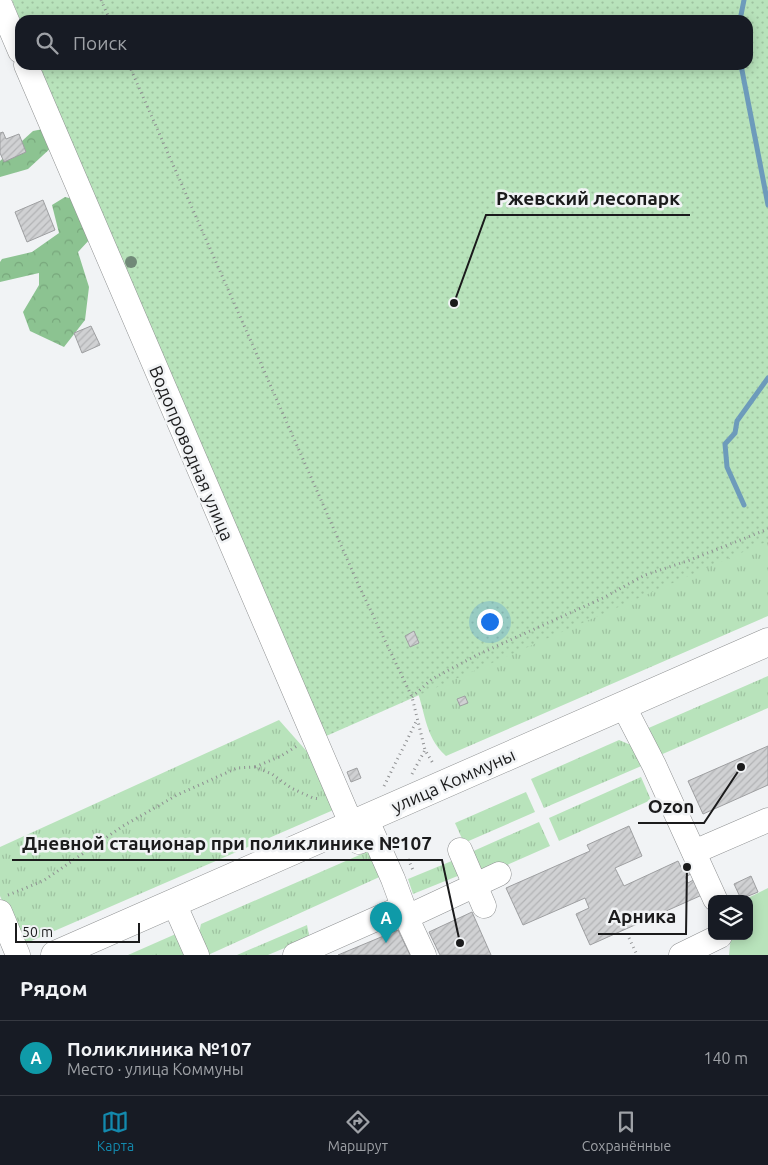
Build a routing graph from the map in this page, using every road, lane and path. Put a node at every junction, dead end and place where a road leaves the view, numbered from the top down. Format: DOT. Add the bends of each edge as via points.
graph roads {
  1 [pos="101,0"];
  2 [pos="0,4"];
  3 [pos="108,15"];
  4 [pos="15,39"];
  5 [pos="28,70"];
  6 [pos="131,70"];
  7 [pos="768,530"];
  8 [pos="768,642"];
  9 [pos="768,662"];
  10 [pos="412,697"];
  11 [pos="627,714"];
  12 [pos="418,720"];
  13 [pos="312,733"];
  14 [pos="425,750"];
  15 [pos="255,767"];
  16 [pos="437,770"];
  17 [pos="412,775"];
  18 [pos="384,787"];
  19 [pos="768,820"];
  20 [pos="358,824"];
  21 [pos="460,850"];
  22 [pos="694,852"];
  23 [pos="499,874"];
  24 [pos="713,895"];
  25 [pos="480,896"];
  26 [pos="0,898"];
  27 [pos="177,911"];
  28 [pos="0,912"];
  29 [pos="405,912"];
  30 [pos="629,938"];
  31 [pos="712,940"];
  32 [pos="686,954"];
  33 [pos="18,955"];
  34 [pos="55,955"];
  35 [pos="100,955"];
  36 [pos="196,955"];
  37 [pos="296,955"];
  38 [pos="424,955"];
  39 [pos="637,955"];
  1 -- 3 [label="path"];
  2 -- 4 [label="street"];
  5 -- 13 [label="street, Водопроводная улица"];
  6 -- 10 [label="path" via="359,586"];
  7 -- 10 [label="path" via="644,574 603,598 477,656 432,680"];
  8 -- 11 [label="main road, улица Коммуны"];
  9 -- 11 [label="main road, улица Коммуны"];
  10 -- 12 [label="path"];
  11 -- 20 [label="main road, улица Коммуны"];
  11 -- 22 [label="street" via="654,765 670,822"];
  12 -- 14 [label="path"];
  12 -- 18 [label="path"];
  13 -- 15 [label="path" via="305,742"];
  13 -- 20 [label="street, Водопроводная улица"];
  14 -- 16 [label="path"];
  14 -- 17 [label="path"];
  15 -- 20 [label="path"];
  15 -- 26 [label="path" via="237,768 177,796 123,826 43,881"];
  19 -- 22 [label="street"];
  20 -- 27 [label="main road, улица Коммуны"];
  20 -- 29 [label="street, Водопроводная улица" via="393,879"];
  21 -- 25 [label="street"];
  22 -- 24 [label="street"];
  23 -- 25 [label="street"];
  25 -- 29 [label="street"];
  27 -- 34 [label="main road, улица Коммуны"];
  27 -- 35 [label="main road, улица Коммуны"];
  27 -- 36 [label="street"];
  28 -- 33 [label="street"];
  29 -- 37 [label="street"];
  29 -- 38 [label="street, Водопроводная улица"];
  30 -- 39 [label="path"];
  31 -- 32 [label="street"];
}
